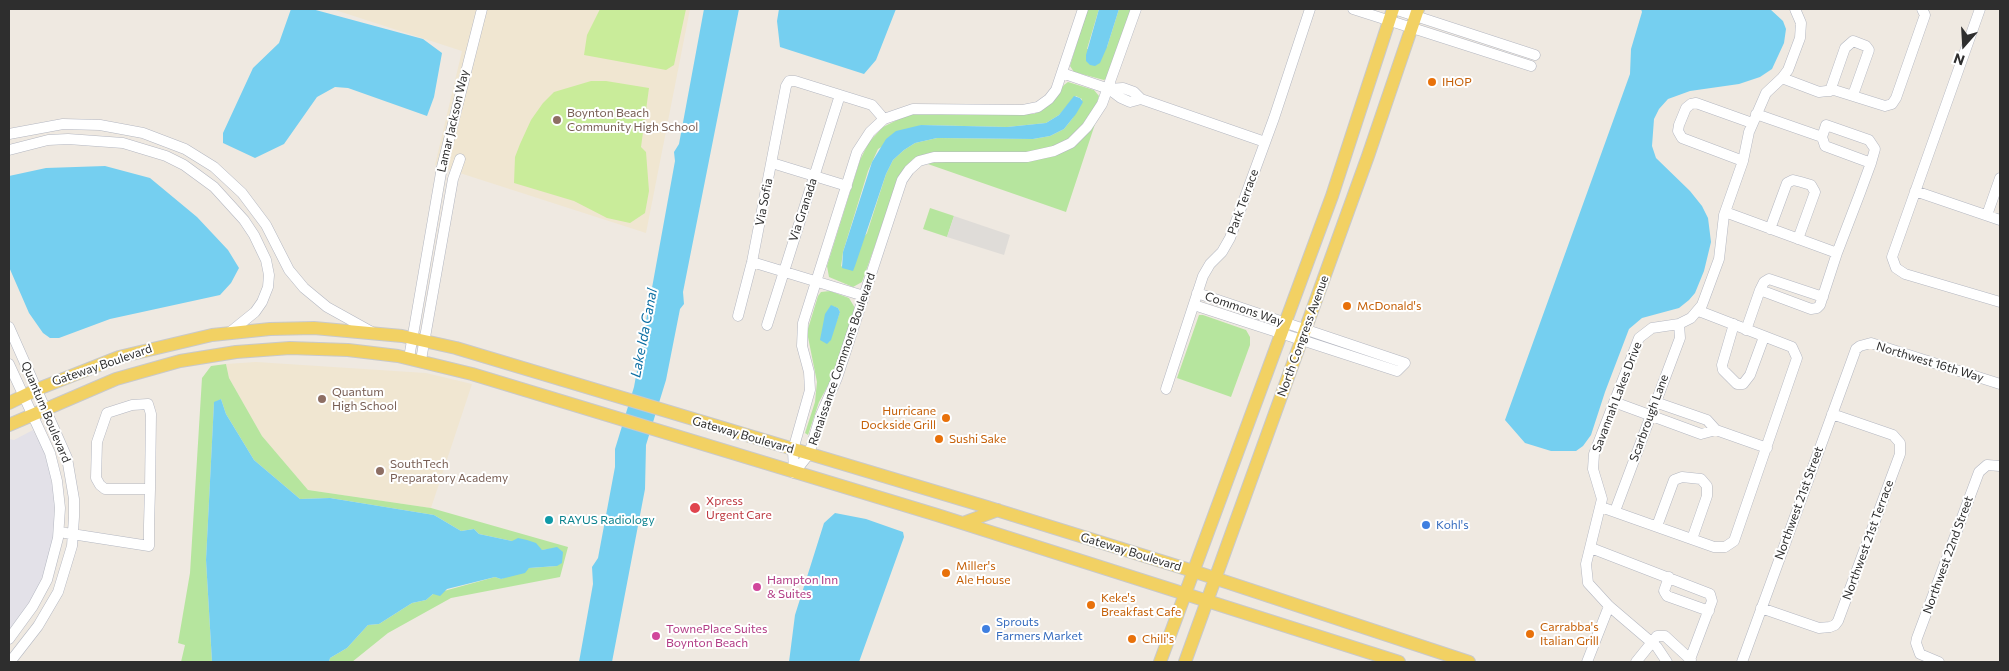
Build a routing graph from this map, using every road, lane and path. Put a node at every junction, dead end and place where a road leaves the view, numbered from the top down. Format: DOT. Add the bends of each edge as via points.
graph roads {
  1 [pos="482,9"];
  2 [pos="1082,9"];
  3 [pos="1136,9"];
  4 [pos="1310,9"];
  5 [pos="1353,9"];
  6 [pos="1795,9"];
  7 [pos="1980,9"];
  8 [pos="1923,10"];
  9 [pos="1392,13"];
  10 [pos="1415,17"];
  11 [pos="1469,32"];
  12 [pos="1465,44"];
  13 [pos="1535,54"];
  14 [pos="1530,66"];
  15 [pos="1062,74"];
  16 [pos="1782,78"];
  17 [pos="1109,90"];
  18 [pos="1830,91"];
  19 [pos="840,95"];
  20 [pos="1853,95"];
  21 [pos="1754,118"];
  22 [pos="884,119"];
  23 [pos="9,134"];
  24 [pos="1822,137"];
  25 [pos="1264,142"];
  26 [pos="9,150"];
  27 [pos="460,159"];
  28 [pos="1743,161"];
  29 [pos="772,162"];
  30 [pos="1871,163"];
  31 [pos="814,176"];
  32 [pos="2000,178"];
  33 [pos="847,186"];
  34 [pos="1914,191"];
  35 [pos="1725,212"];
  36 [pos="1987,215"];
  37 [pos="2000,220"];
  38 [pos="1770,229"];
  39 [pos="430,235"];
  40 [pos="444,237"];
  41 [pos="1798,239"];
  42 [pos="1838,253"];
  43 [pos="752,262"];
  44 [pos="784,271"];
  45 [pos="817,281"];
  46 [pos="1760,290"];
  47 [pos="1197,293"];
  48 [pos="864,296"];
  49 [pos="1823,297"];
  50 [pos="2000,302"];
  51 [pos="1194,305"];
  52 [pos="1699,311"];
  53 [pos="738,316"];
  54 [pos="1679,324"];
  55 [pos="1734,324"];
  56 [pos="767,325"];
  57 [pos="9,327"];
  58 [pos="1284,330"];
  59 [pos="1746,330"];
  60 [pos="373,332"];
  61 [pos="229,333"];
  62 [pos="1304,335"];
  63 [pos="1764,337"];
  64 [pos="418,340"];
  65 [pos="1860,346"];
  66 [pos="415,359"];
  67 [pos="9,364"];
  68 [pos="2000,384"];
  69 [pos="38,388"];
  70 [pos="1166,389"];
  71 [pos="23,396"];
  72 [pos="1614,402"];
  73 [pos="1655,402"];
  74 [pos="9,403"];
  75 [pos="46,408"];
  76 [pos="32,414"];
  77 [pos="1832,414"];
  78 [pos="1650,416"];
  79 [pos="9,425"];
  80 [pos="1716,430"];
  81 [pos="1767,448"];
  82 [pos="793,450"];
  83 [pos="809,454"];
  84 [pos="2000,466"];
  85 [pos="794,473"];
  86 [pos="150,489"];
  87 [pos="1601,507"];
  88 [pos="998,510"];
  89 [pos="1615,511"];
  90 [pos="963,523"];
  91 [pos="1657,526"];
  92 [pos="59,532"];
  93 [pos="73,534"];
  94 [pos="1692,539"];
  95 [pos="1590,548"];
  96 [pos="1193,571"];
  97 [pos="1669,577"];
  98 [pos="1215,579"];
  99 [pos="1186,593"];
  100 [pos="1207,601"];
  101 [pos="1608,606"];
  102 [pos="1761,608"];
  103 [pos="1709,611"];
  104 [pos="9,639"];
  105 [pos="1652,642"];
  106 [pos="1463,661"];
  107 [pos="1690,661"];
  108 [pos="10,662"];
  109 [pos="1160,662"];
  110 [pos="1185,662"];
  111 [pos="1399,662"];
  112 [pos="1587,662"];
  113 [pos="1636,662"];
  114 [pos="1667,662"];
  115 [pos="1742,662"];
  116 [pos="1938,662"];
  1 -- 39 [label="street, Lamar Jackson Way" via="442,167"];
  2 -- 15 [label="street, Renaissance Commons Boulevard"];
  3 -- 17 [label="street, Renaissance Commons Boulevard"];
  4 -- 25 [label="street, Park Terrace"];
  5 -- 9 [label="street"];
  6 -- 16 [label="street" via="1800,23 1800,38"];
  7 -- 34 [label="street"];
  8 -- 20 [label="street" via="1925,15 1892,104 1885,106"];
  9 -- 10 [label="street"];
  9 -- 58 [label="main road, North Congress Avenue"];
  10 -- 11 [label="street"];
  10 -- 12 [label="street"];
  10 -- 62 [label="main road, North Congress Avenue"];
  11 -- 12 [label="street"];
  11 -- 13 [label="street"];
  12 -- 14 [label="street"];
  15 -- 17 [label="street"];
  15 -- 22 [label="street, Renaissance Commons Boulevard" via="1056,90 1048,99 1030,109 921,108 905,110"];
  16 -- 18 [label="street" via="1819,92"];
  16 -- 21 [label="street" via="1766,92"];
  17 -- 25 [label="street" via="1130,102 1141,99"];
  17 -- 48 [label="street, Renaissance Commons Boulevard" via="1087,126 1070,143 1054,151 1027,157 934,157 914,165 902,180"];
  18 -- 20 [label="street"];
  18 -- 20 [label="street" via="1845,48 1853,41 1869,50"];
  19 -- 22 [label="street" via="872,105"];
  19 -- 29 [label="street, Via Sofia" via="789,81"];
  19 -- 31 [label="street, Via Granada"];
  21 -- 24 [label="street"];
  21 -- 28 [label="street"];
  21 -- 28 [label="street" via="1696,103 1686,108 1679,125 1682,138"];
  22 -- 33 [label="street, Renaissance Commons Boulevard" via="870,132 857,152"];
  23 -- 60 [label="street" via="46,126 100,125 143,132 185,149 214,167 242,193 266,225 289,270 304,288 327,308"];
  24 -- 30 [label="street" via="1825,146"];
  24 -- 30 [label="street" via="1826,125 1869,140 1875,149"];
  25 -- 47 [label="street, Park Terrace" via="1227,245 1206,269"];
  26 -- 61 [label="street" via="68,138 123,143 166,156 214,187 254,235 269,275 262,302"];
  27 -- 40 [label="street, Lamar Jackson Way" via="453,179"];
  28 -- 35 [label="street"];
  29 -- 31 [label="street"];
  29 -- 43 [label="street, Via Sofia"];
  30 -- 42 [label="street"];
  31 -- 33 [label="street"];
  31 -- 44 [label="street, Via Granada"];
  32 -- 36 [label="street"];
  33 -- 45 [label="street, Renaissance Commons Boulevard"];
  34 -- 36 [label="street"];
  34 -- 50 [label="street" via="1893,252 1896,268 1905,274"];
  35 -- 38 [label="street"];
  35 -- 52 [label="street" via="1719,259"];
  36 -- 37 [label="street"];
  38 -- 41 [label="street"];
  38 -- 41 [label="street" via="1787,183 1793,180 1811,185 1815,192"];
  39 -- 40 [label="street"];
  39 -- 64 [label="street, Lamar Jackson Way"];
  40 -- 64 [label="street, Lamar Jackson Way"];
  41 -- 42 [label="street"];
  42 -- 49 [label="street"];
  43 -- 44 [label="street"];
  43 -- 53 [label="street, Via Sofia"];
  44 -- 45 [label="street"];
  44 -- 56 [label="street, Via Granada"];
  45 -- 48 [label="street"];
  45 -- 82 [label="street, Renaissance Commons Boulevard" via="802,336 810,390"];
  46 -- 49 [label="street" via="1769,279"];
  46 -- 49 [label="street" via="1815,309"];
  46 -- 59 [label="street"];
  47 -- 51 [label="street, Park Terrace"];
  47 -- 58 [label="street, Commons Way"];
  48 -- 83 [label="street, Renaissance Commons Boulevard"];
  51 -- 58 [label="street, Commons Way"];
  51 -- 70 [label="street, Park Terrace"];
  52 -- 54 [label="street, Savannah Lakes Drive"];
  52 -- 55 [label="street"];
  54 -- 72 [label="street, Savannah Lakes Drive" via="1657,326 1641,335"];
  54 -- 73 [label="street, Scarbrough Lane" via="1680,338"];
  55 -- 59 [label="street"];
  55 -- 63 [label="street" via="1722,365 1737,384 1742,384 1750,375"];
  57 -- 69 [label="street, Quantum Boulevard"];
  58 -- 62 [label="street, Commons Way"];
  58 -- 96 [label="main road, North Congress Avenue"];
  59 -- 63 [label="street"];
  60 -- 61 [label="main road, Gateway Boulevard" via="300,328"];
  60 -- 64 [label="main road, Gateway Boulevard"];
  61 -- 69 [label="main road, Gateway Boulevard" via="135,352"];
  62 -- 62 [label="street, Commons Way" via="1397,372 1405,364"];
  62 -- 98 [label="main road, North Congress Avenue"];
  63 -- 81 [label="street" via="1792,348 1797,358"];
  64 -- 66 [label="street, Lamar Jackson Way"];
  64 -- 82 [label="main road, Gateway Boulevard" via="463,350"];
  65 -- 68 [label="street, Northwest 16th Way" via="1871,344"];
  65 -- 77 [label="street, Northwest 21st Street" via="1853,354"];
  66 -- 75 [label="main road, Gateway Boulevard" via="319,349 227,353 147,369 85,390"];
  66 -- 85 [label="main road, Gateway Boulevard"];
  67 -- 71 [label="street, Quantum Boulevard"];
  69 -- 71 [label="main road, Gateway Boulevard"];
  69 -- 75 [label="street, Quantum Boulevard"];
  71 -- 74 [label="main road, Gateway Boulevard"];
  71 -- 76 [label="street, Quantum Boulevard"];
  72 -- 78 [label="street"];
  72 -- 87 [label="street, Savannah Lakes Drive" via="1593,458 1594,474 1602,495"];
  73 -- 78 [label="street, Scarbrough Lane"];
  73 -- 80 [label="street" via="1707,420"];
  75 -- 76 [label="main road, Gateway Boulevard"];
  75 -- 93 [label="street, Quantum Boulevard" via="70,469 74,499"];
  76 -- 79 [label="main road, Gateway Boulevard"];
  76 -- 92 [label="street, Quantum Boulevard" via="50,453 57,481"];
  77 -- 102 [label="street, Northwest 21st Street"];
  77 -- 102 [label="street, Northwest 21st Terrace" via="1893,434 1900,443 1900,454 1838,620 1830,628 1824,628"];
  78 -- 80 [label="street" via="1701,434"];
  78 -- 89 [label="street, Scarbrough Lane"];
  80 -- 81 [label="street"];
  81 -- 94 [label="street" via="1734,541 1720,548"];
  82 -- 83 [label="main road, Gateway Boulevard"];
  82 -- 85 [label="street, Renaissance Commons Boulevard"];
  83 -- 85 [label="street, Renaissance Commons Boulevard"];
  83 -- 88 [label="main road, Gateway Boulevard"];
  84 -- 116 [label="street, Northwest 22nd Street" via="1987,465 1979,472 1917,638 1917,649 1924,657"];
  85 -- 90 [label="main road, Gateway Boulevard"];
  86 -- 86 [label="street" via="152,414 148,404 107,413 97,442 96,478 106,489"];
  86 -- 93 [label="street" via="149,546"];
  87 -- 89 [label="street"];
  87 -- 95 [label="street, Savannah Lakes Drive"];
  88 -- 90 [label="main road"];
  88 -- 96 [label="main road, Gateway Boulevard"];
  89 -- 91 [label="street"];
  90 -- 99 [label="main road, Gateway Boulevard"];
  91 -- 94 [label="street"];
  91 -- 94 [label="street" via="1674,480 1682,477 1701,480 1707,486 1707,496"];
  92 -- 93 [label="street"];
  92 -- 104 [label="street, Quantum Boulevard" via="52,567 41,593"];
  93 -- 108 [label="street, Quantum Boulevard" via="68,563 53,601"];
  95 -- 97 [label="street"];
  95 -- 101 [label="street, Savannah Lakes Drive" via="1586,564 1588,583"];
  96 -- 98 [label="main road, Gateway Boulevard"];
  96 -- 99 [label="main road, North Congress Avenue"];
  97 -- 103 [label="street" via="1710,594"];
  97 -- 103 [label="street" via="1664,591 1667,596"];
  98 -- 100 [label="main road, North Congress Avenue"];
  98 -- 106 [label="main road, Gateway Boulevard"];
  99 -- 100 [label="main road, Gateway Boulevard"];
  99 -- 109 [label="main road, North Congress Avenue"];
  100 -- 110 [label="main road, North Congress Avenue"];
  100 -- 111 [label="main road, Gateway Boulevard"];
  101 -- 105 [label="street, Savannah Lakes Drive"];
  101 -- 112 [label="street"];
  102 -- 115 [label="street, Northwest 21st Street"];
  103 -- 107 [label="street"];
  105 -- 107 [label="street" via="1657,636 1665,636"];
  105 -- 113 [label="street"];
  105 -- 114 [label="street, Savannah Lakes Drive"];
}
